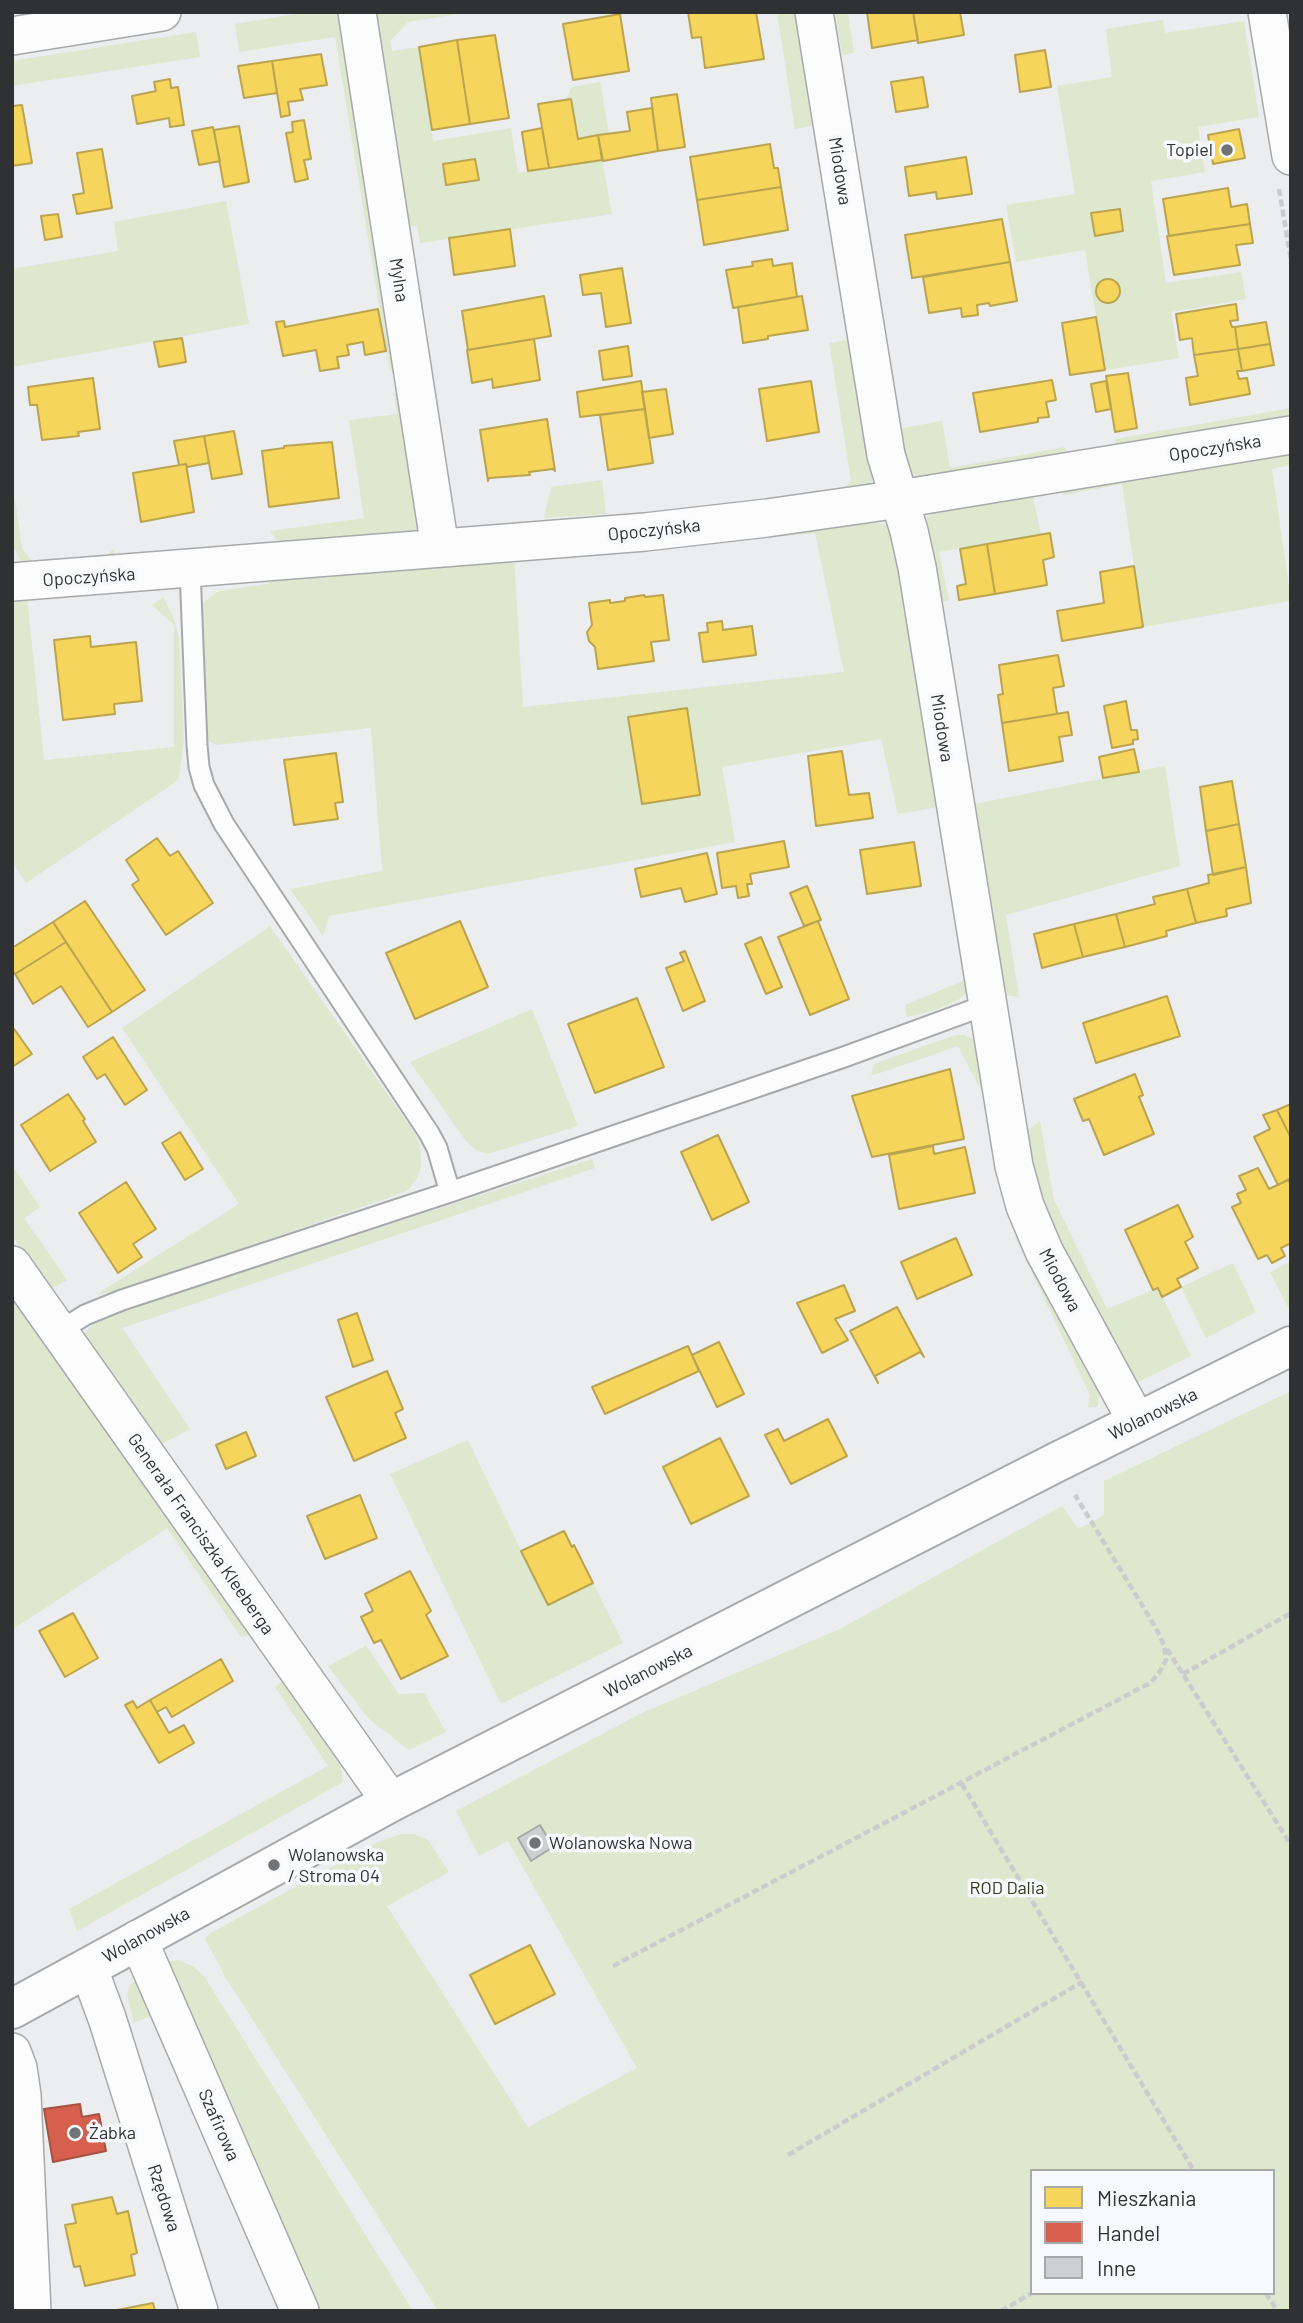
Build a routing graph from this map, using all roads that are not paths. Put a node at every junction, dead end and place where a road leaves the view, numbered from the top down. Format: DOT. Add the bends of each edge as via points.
graph roads {
  1 [pos="162,12"];
  2 [pos="357,12"];
  3 [pos="814,12"];
  4 [pos="1267,12"];
  5 [pos="12,36"];
  6 [pos="1291,156"];
  7 [pos="1291,435"];
  8 [pos="900,499"];
  9 [pos="440,548"];
  10 [pos="190,569"];
  11 [pos="12,582"];
  12 [pos="986,1005"];
  13 [pos="450,1192"];
  14 [pos="12,1265"];
  15 [pos="58,1332"];
  16 [pos="1291,1346"];
  17 [pos="1137,1422"];
  18 [pos="391,1802"];
  19 [pos="138,1939"];
  20 [pos="88,1967"];
  21 [pos="12,2009"];
  22 [pos="12,2052"];
  23 [pos="32,2311"];
  24 [pos="199,2311"];
  25 [pos="300,2311"];
  1 -- 5 [label="street"];
  2 -- 9 [label="street, Mylna"];
  3 -- 8 [label="street, Miodowa" via="887,455"];
  4 -- 6 [label="street"];
  7 -- 8 [label="street, Opoczyńska"];
  8 -- 9 [label="street, Opoczyńska" via="659,530"];
  8 -- 12 [label="street, Miodowa" via="917,567"];
  9 -- 10 [label="street, Opoczyńska"];
  10 -- 11 [label="street, Opoczyńska"];
  10 -- 13 [label="lane" via="197,745 204,785 224,824 429,1133"];
  12 -- 13 [label="lane"];
  12 -- 17 [label="street, Miodowa" via="1014,1166 1026,1206 1044,1251"];
  13 -- 15 [label="lane" via="122,1300"];
  14 -- 15 [label="street, Generała Franciszka Kleeberga"];
  15 -- 18 [label="street, Generała Franciszka Kleeberga"];
  16 -- 17 [label="street, Wolanowska"];
  17 -- 18 [label="street, Wolanowska"];
  18 -- 19 [label="street, Wolanowska"];
  19 -- 20 [label="street, Wolanowska"];
  19 -- 25 [label="street, Szafirowa"];
  20 -- 21 [label="street, Wolanowska"];
  20 -- 24 [label="street, Rzędowa"];
  22 -- 23 [label="street" via="22,2095"];
}
